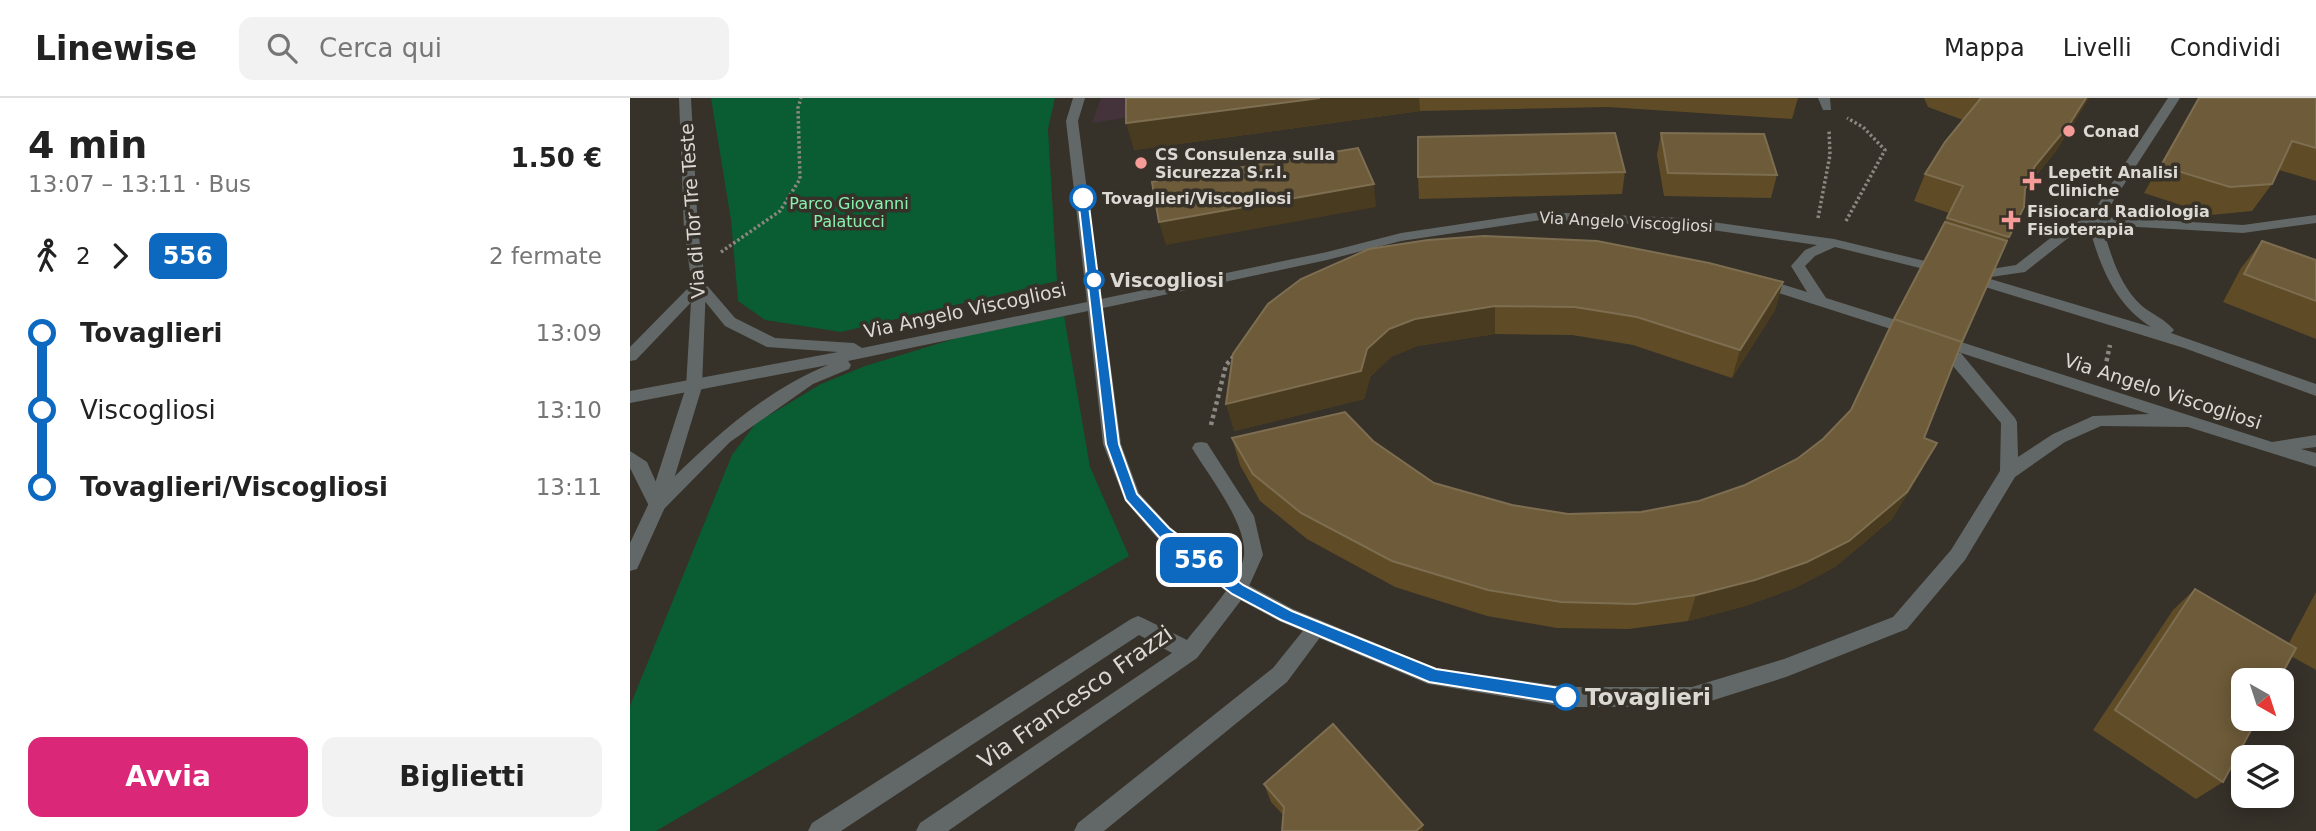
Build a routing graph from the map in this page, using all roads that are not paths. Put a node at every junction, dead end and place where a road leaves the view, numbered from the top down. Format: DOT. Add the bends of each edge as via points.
graph roads {
  1 [pos="685,98"];
  2 [pos="1079,98"];
  3 [pos="2174,98"];
  4 [pos="2316,219"];
  5 [pos="2094,221"];
  6 [pos="1488,239"];
  7 [pos="1834,243"];
  8 [pos="1327,256"];
  9 [pos="1924,265"];
  10 [pos="1742,276"];
  11 [pos="699,285"];
  12 [pos="1820,301"];
  13 [pos="1894,325"];
  14 [pos="2189,344"];
  15 [pos="879,350"];
  16 [pos="630,356"];
  17 [pos="2298,382"];
  18 [pos="694,387"];
  19 [pos="2316,390"];
  20 [pos="630,397"];
  21 [pos="2316,400"];
  22 [pos="2191,421"];
  23 [pos="2316,441"];
  24 [pos="2268,447"];
  25 [pos="1201,448"];
  26 [pos="630,458"];
  27 [pos="2316,460"];
  28 [pos="2009,472"];
  29 [pos="657,505"];
  30 [pos="630,563"];
  31 [pos="1238,589"];
  32 [pos="1317,628"];
  33 [pos="1190,652"];
  34 [pos="820,831"];
  35 [pos="928,831"];
  36 [pos="1086,831"];
  1 -- 11 [label="street, Via di Tor Tre Teste" via="691,231"];
  2 -- 31 [label="street" via="1072,121 1112,444 1131,496 1164,533"];
  3 -- 5 [label="street"];
  4 -- 5 [label="street" via="2243,229"];
  5 -- 14 [label="street" via="2116,288 2142,316"];
  5 -- 14 [label="street" via="2072,229 2020,269 1989,278"];
  6 -- 8 [label="street, Via Angelo Viscogliosi"];
  7 -- 8 [label="street, Via Angelo Viscogliosi" via="1684,222 1541,216 1401,237"];
  7 -- 9 [label="street, Via Angelo Viscogliosi"];
  7 -- 12 [label="street" via="1810,253 1798,266"];
  8 -- 15 [label="street, Via Angelo Viscogliosi"];
  10 -- 12 [label="street"];
  11 -- 15 [label="street" via="730,322 772,343"];
  11 -- 16 [label="street"];
  11 -- 18 [label="street, Via di Tor Tre Teste"];
  12 -- 13 [label="street"];
  14 -- 17 [label="street"];
  15 -- 18 [label="street, Via Angelo Viscogliosi"];
  15 -- 29 [label="street" via="796,387 724,438"];
  17 -- 19 [label="street"];
  17 -- 21 [label="street"];
  18 -- 20 [label="street, Via Angelo Viscogliosi"];
  18 -- 29 [label="street, Via di Tor Tre Teste"];
  22 -- 24 [label="street, Via Angelo Viscogliosi"];
  22 -- 28 [label="street" via="2099,420 2059,438"];
  22 -- 28 [label="street, Via Angelo Viscogliosi" via="1956,351 2009,422"];
  23 -- 24 [label="street"];
  24 -- 27 [label="street, Via Angelo Viscogliosi"];
  25 -- 31 [label="street, Via Francesco Frazzi" via="1245,516 1254,555"];
  26 -- 29 [label="street" via="641,467"];
  28 -- 32 [label="street" via="1958,555 1900,622 1786,668 1692,697 1566,697 1435,677"];
  29 -- 30 [label="street, Via di Tor Tre Teste"];
  31 -- 32 [label="street"];
  31 -- 33 [label="street, Via Francesco Frazzi"];
  32 -- 36 [label="street" via="1280,675"];
  33 -- 34 [label="street" via="1138,625"];
  33 -- 35 [label="street, Via Francesco Frazzi"];
}
